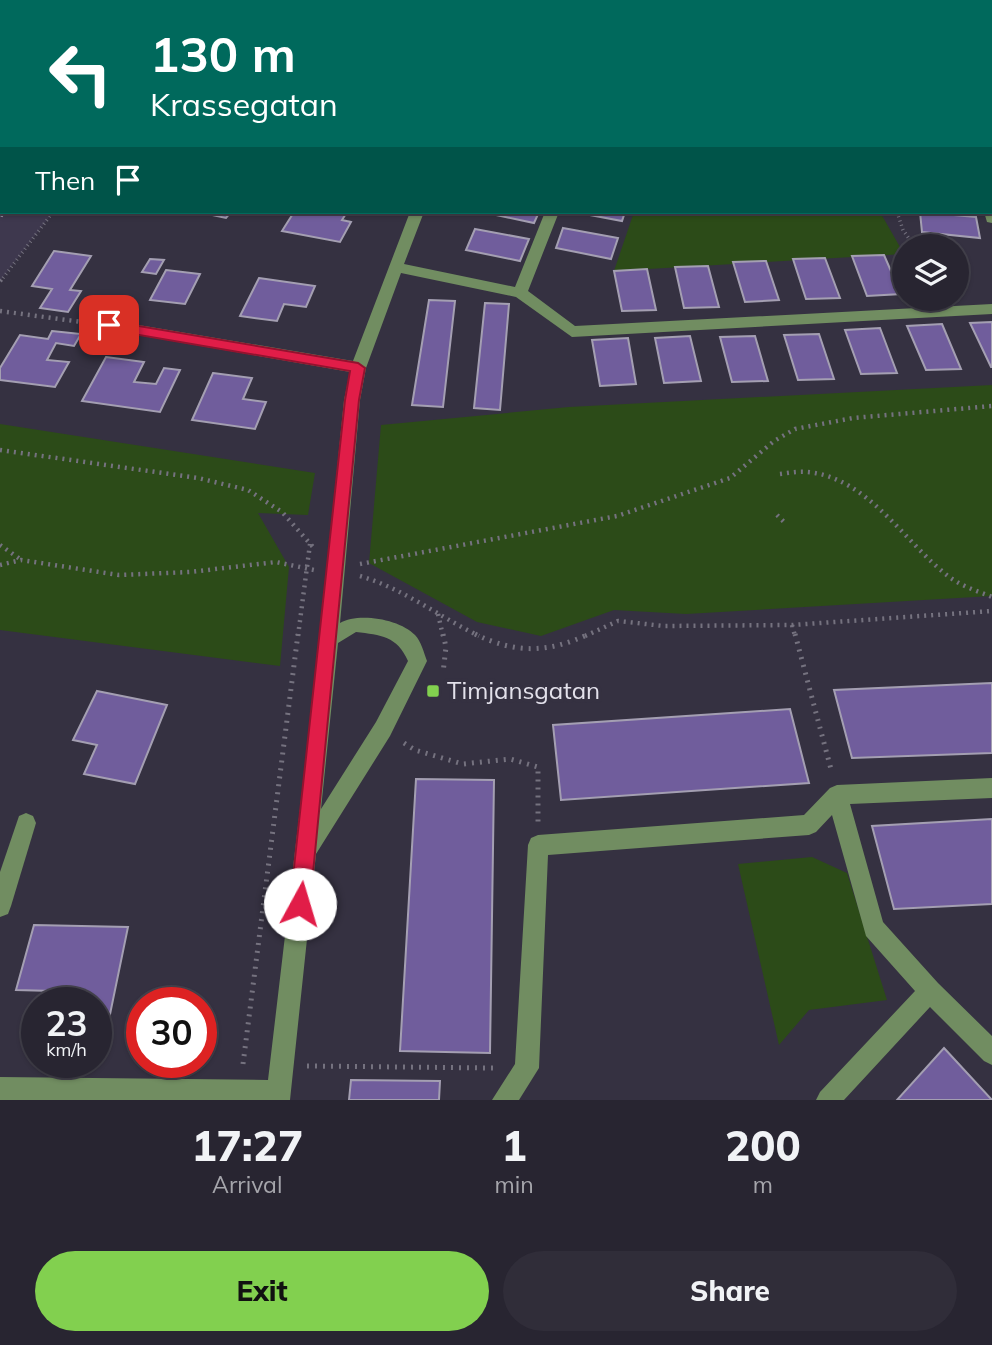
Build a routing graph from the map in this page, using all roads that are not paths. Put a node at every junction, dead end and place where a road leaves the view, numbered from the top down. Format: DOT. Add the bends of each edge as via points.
graph roads {
  1 [pos="417,214"];
  2 [pos="551,214"];
  3 [pos="395,267"];
  4 [pos="520,293"];
  5 [pos="992,309"];
  6 [pos="109,325"];
  7 [pos="358,368"];
  8 [pos="329,639"];
  9 [pos="992,788"];
  10 [pos="837,795"];
  11 [pos="26,823"];
  12 [pos="306,850"];
  13 [pos="0,906"];
  14 [pos="930,991"];
  15 [pos="992,1053"];
  16 [pos="0,1089"];
  17 [pos="278,1096"];
  18 [pos="504,1100"];
  19 [pos="828,1100"];
  1 -- 3 [label="street"];
  2 -- 4 [label="street"];
  3 -- 4 [label="street"];
  3 -- 7 [label="street"];
  4 -- 5 [label="street" via="572,332"];
  6 -- 7 [label="street"];
  7 -- 8 [label="street"];
  8 -- 12 [label="street"];
  8 -- 12 [label="street" via="354,624 382,627 408,640 418,661 383,729"];
  9 -- 10 [label="street"];
  10 -- 14 [label="street" via="874,929"];
  10 -- 18 [label="street" via="809,825 538,845 527,1068"];
  11 -- 13 [label="street"];
  12 -- 17 [label="street"];
  14 -- 15 [label="street"];
  14 -- 19 [label="street"];
  16 -- 17 [label="street" via="240,1091"];
}
